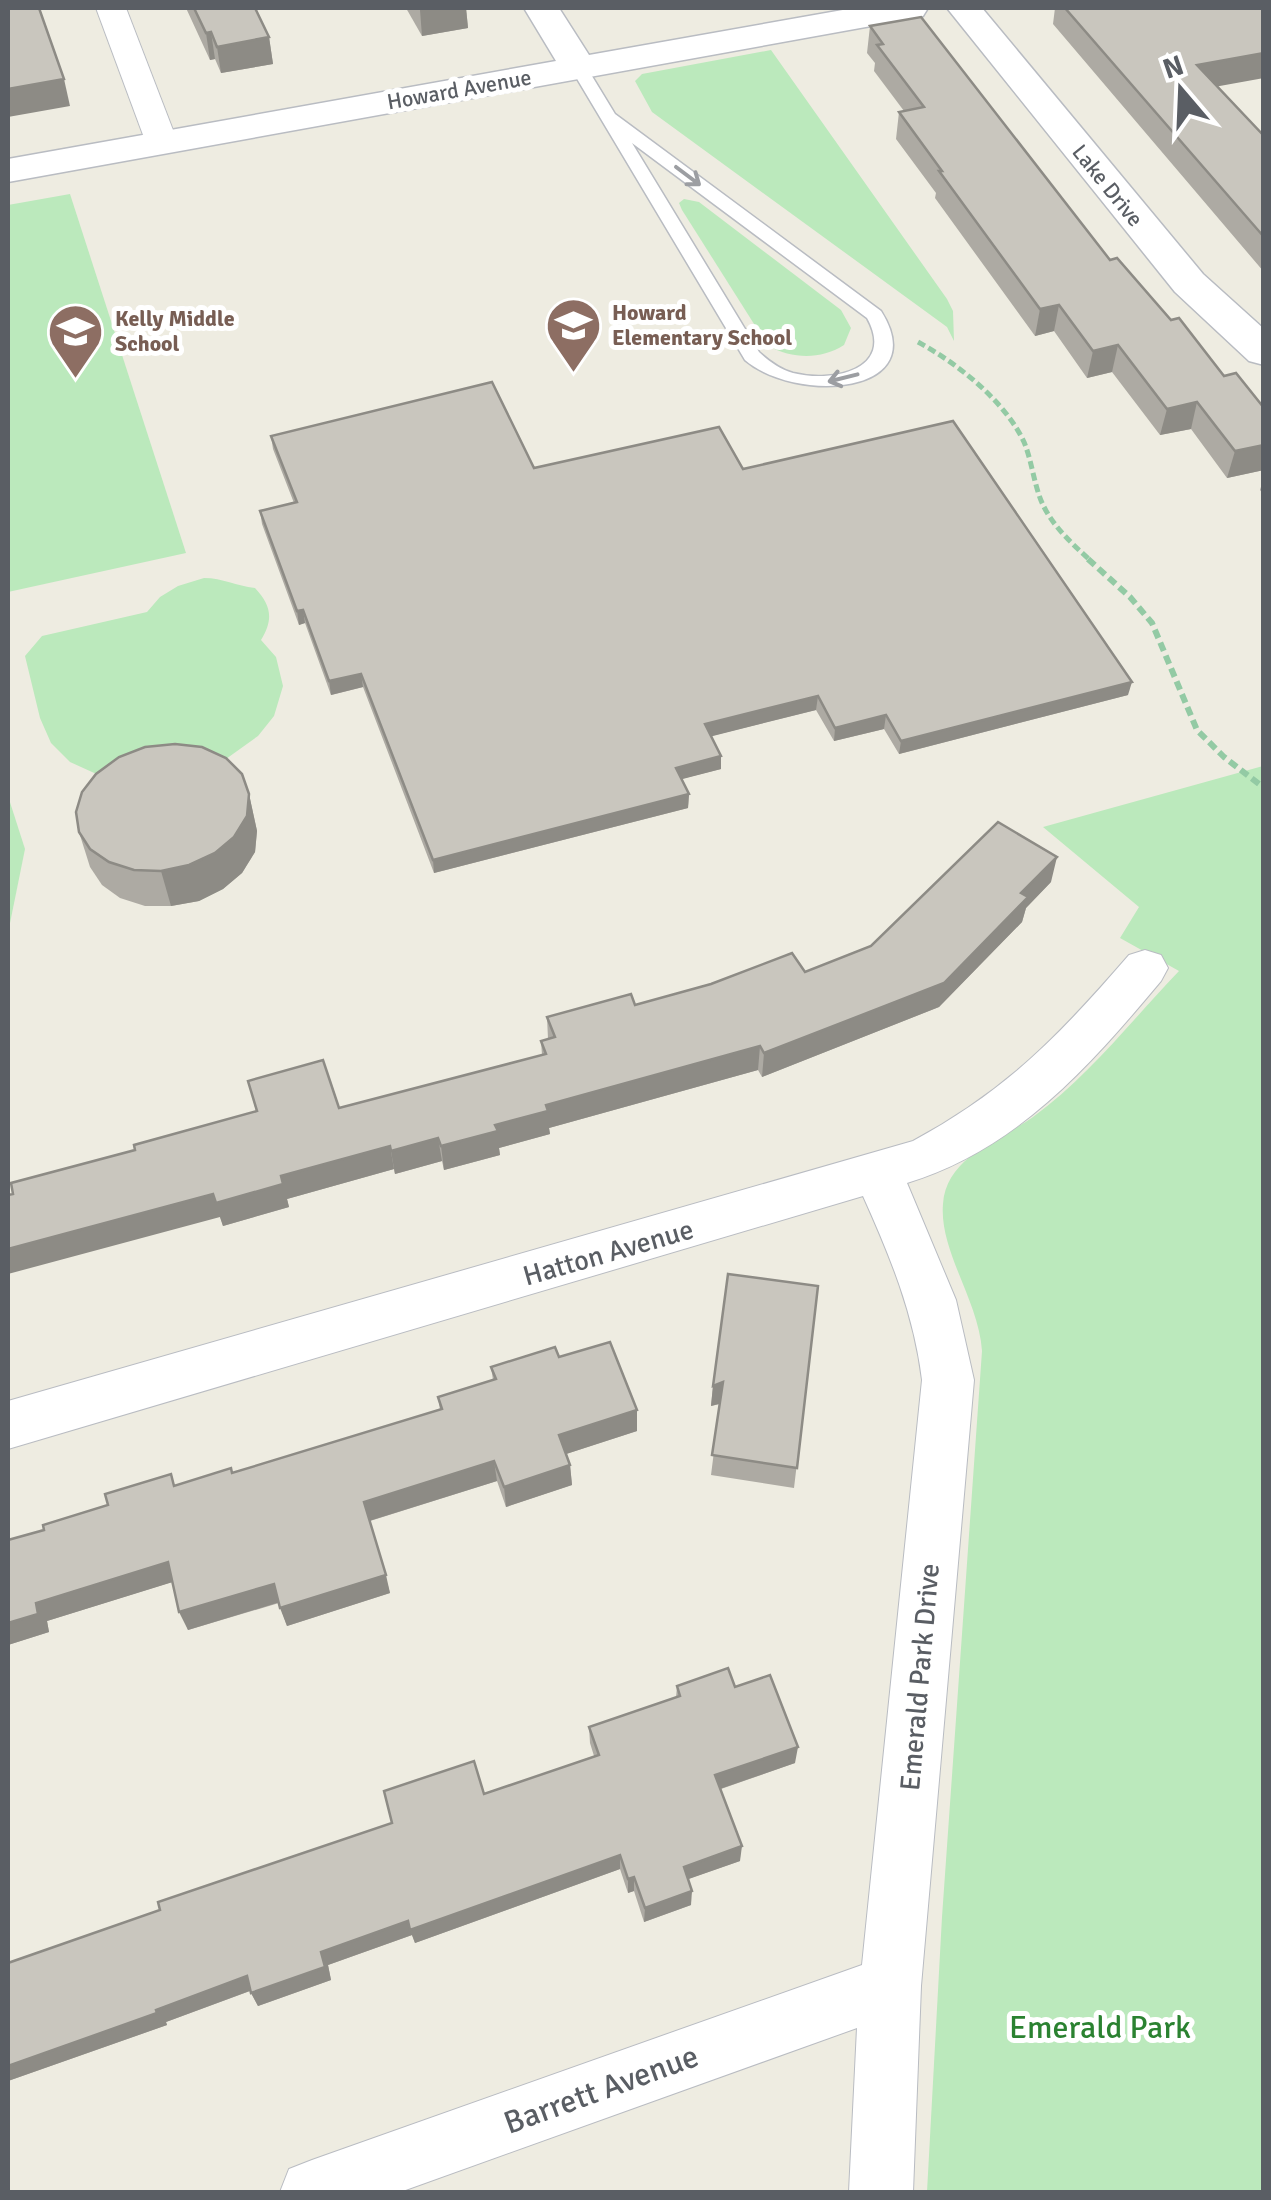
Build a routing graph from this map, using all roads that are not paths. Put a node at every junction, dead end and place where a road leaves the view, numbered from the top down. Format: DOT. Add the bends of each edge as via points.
graph roads {
  1 [pos="111,8"];
  2 [pos="542,8"];
  3 [pos="910,8"];
  4 [pos="964,8"];
  5 [pos="578,67"];
  6 [pos="610,118"];
  7 [pos="162,143"];
  8 [pos="8,171"];
  9 [pos="1264,352"];
  10 [pos="1145,968"];
  11 [pos="878,1174"];
  12 [pos="8,1424"];
  13 [pos="890,1986"];
  14 [pos="312,2192"];
  15 [pos="881,2192"];
  1 -- 7 [label="street"];
  2 -- 5 [label="street"];
  3 -- 5 [label="street, Howard Avenue"];
  4 -- 9 [label="street, Lake Drive" via="1190,283"];
  5 -- 6 [label="lane"];
  5 -- 7 [label="street, Howard Avenue"];
  6 -- 6 [label="lane, one-way" via="874,315 888,342 872,369 853,378 807,382 765,368 752,356"];
  7 -- 8 [label="street, Howard Avenue"];
  10 -- 11 [label="street, Hatton Avenue" via="1073,1052 993,1120 926,1157"];
  11 -- 12 [label="street, Hatton Avenue"];
  11 -- 13 [label="street, Emerald Park Drive" via="932,1293 948,1380"];
  13 -- 14 [label="street, Barrett Avenue"];
  13 -- 15 [label="street, Emerald Park Drive"];
}
